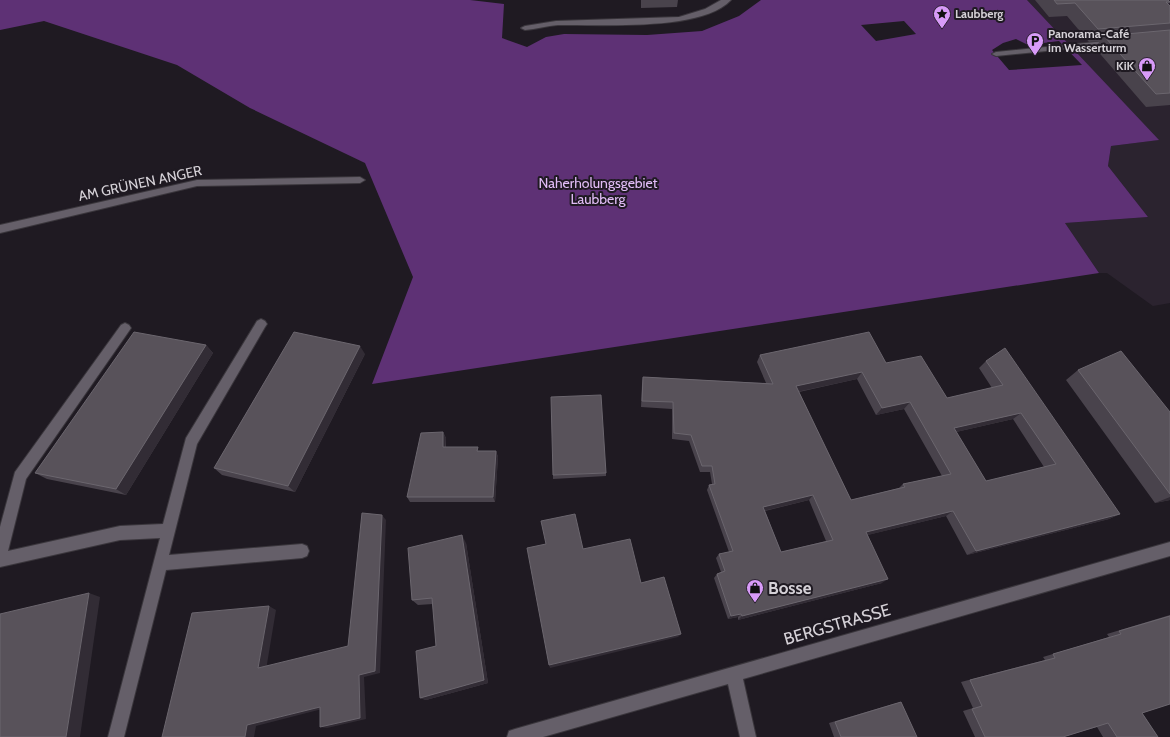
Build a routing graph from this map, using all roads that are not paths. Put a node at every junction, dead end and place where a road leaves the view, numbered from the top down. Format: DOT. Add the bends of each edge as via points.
graph roads {
  1 [pos="727,0"];
  2 [pos="525,28"];
  3 [pos="1125,41"];
  4 [pos="996,54"];
  5 [pos="360,180"];
  6 [pos="0,229"];
  7 [pos="261,324"];
  8 [pos="125,328"];
  9 [pos="168,531"];
  10 [pos="1170,549"];
  11 [pos="302,551"];
  12 [pos="0,554"];
  13 [pos="0,560"];
  14 [pos="160,563"];
  15 [pos="734,673"];
  16 [pos="116,737"];
  17 [pos="515,737"];
  18 [pos="748,737"];
  1 -- 2 [label="street" via="708,11 679,19 556,23"];
  3 -- 4 [label="street"];
  5 -- 6 [label="street, AM GRÜNEN ANGER" via="197,183"];
  7 -- 9 [label="street" via="191,442"];
  8 -- 12 [label="street" via="20,476"];
  9 -- 13 [label="street" via="120,533"];
  9 -- 14 [label="street"];
  10 -- 15 [label="street, BERGSTRASSE"];
  11 -- 14 [label="street"];
  14 -- 16 [label="street"];
  15 -- 17 [label="street, BERGSTRASSE"];
  15 -- 18 [label="street"];
}
